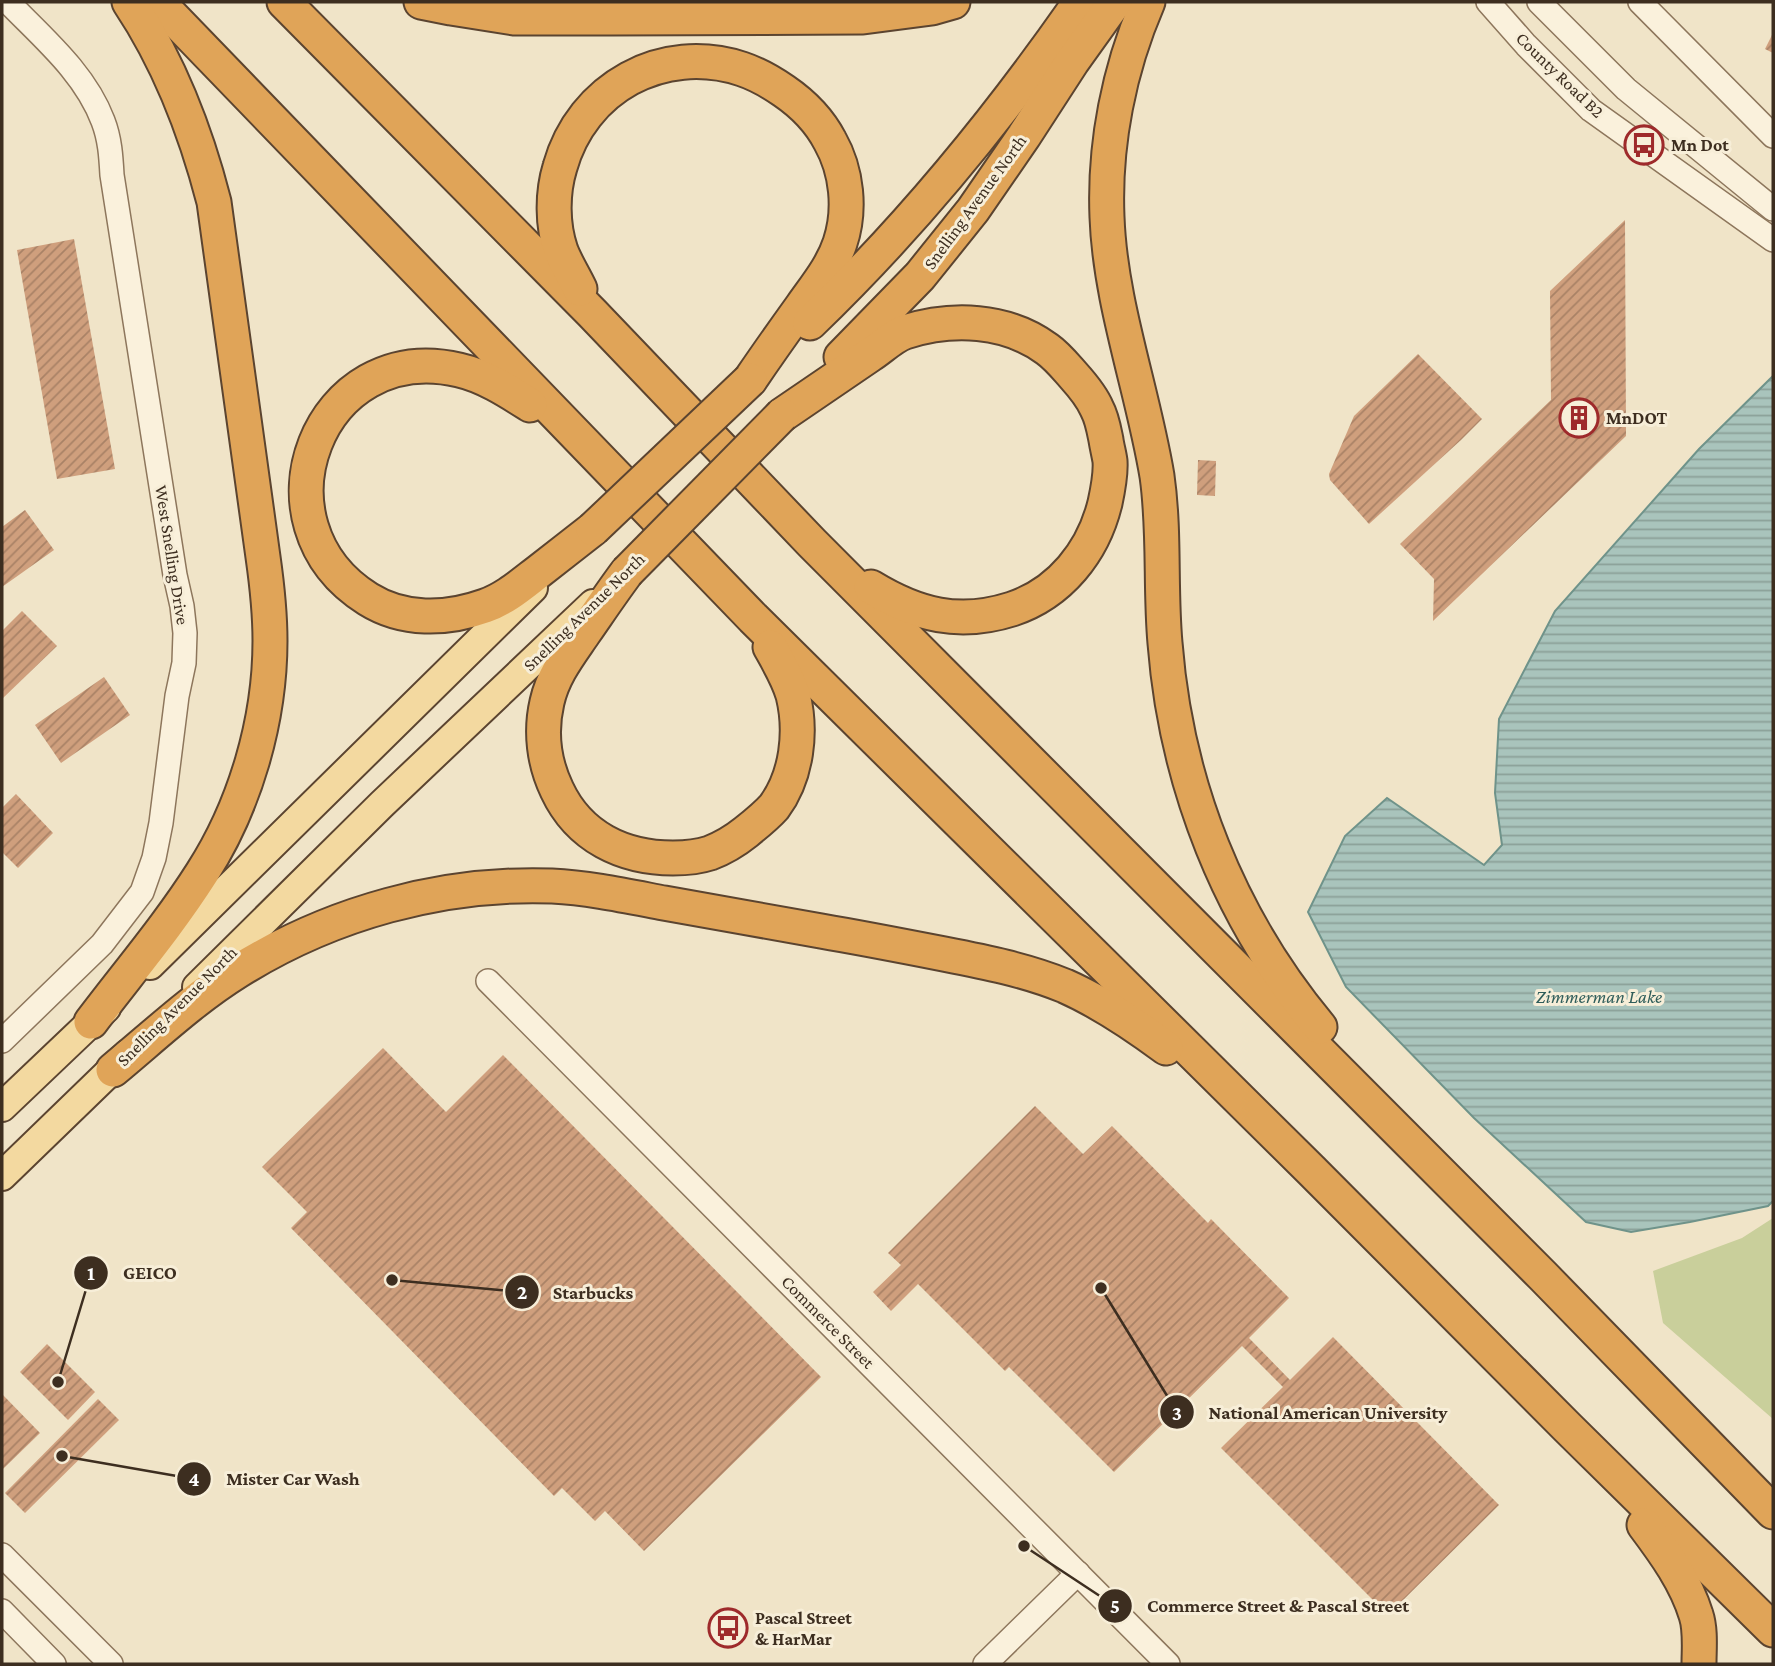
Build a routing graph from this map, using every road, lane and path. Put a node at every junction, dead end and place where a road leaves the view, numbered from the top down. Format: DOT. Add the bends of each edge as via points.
graph roads {
  1 [pos="8,2"];
  2 [pos="129,2"];
  3 [pos="158,2"];
  4 [pos="284,2"];
  5 [pos="421,2"];
  6 [pos="953,2"];
  7 [pos="1080,2"];
  8 [pos="1115,2"];
  9 [pos="1147,2"];
  10 [pos="1488,2"];
  11 [pos="1539,2"];
  12 [pos="1640,2"];
  13 [pos="1773,136"];
  14 [pos="1773,209"];
  15 [pos="1773,240"];
  16 [pos="592,313"];
  17 [pos="750,380"];
  18 [pos="782,415"];
  19 [pos="594,454"];
  20 [pos="593,529"];
  21 [pos="812,542"];
  22 [pos="626,572"];
  23 [pos="753,618"];
  24 [pos="488,981"];
  25 [pos="91,1022"];
  26 [pos="2,1041"];
  27 [pos="113,1070"];
  28 [pos="2,1107"];
  29 [pos="1311,1170"];
  30 [pos="2,1176"];
  31 [pos="1543,1276"];
  32 [pos="1567,1427"];
  33 [pos="1773,1512"];
  34 [pos="2,1555"];
  35 [pos="1078,1573"];
  36 [pos="2,1611"];
  37 [pos="1773,1630"];
  38 [pos="54,1664"];
  39 [pos="111,1664"];
  40 [pos="985,1664"];
  41 [pos="1168,1664"];
  42 [pos="1699,1664"];
  1 -- 26 [label="street, West Snelling Drive" via="79,77 104,122 185,633 160,823 142,892 103,944"];
  2 -- 25 [label="highway" via="187,116 214,202 264,557 270,644 258,739 226,829 178,907"];
  3 -- 19 [label="highway"];
  4 -- 16 [label="highway"];
  5 -- 6 [label="highway" via="514,18 650,18 863,17"];
  7 -- 17 [label="highway, Snelling Avenue North" via="924,204"];
  8 -- 18 [label="highway, Snelling Avenue North" via="946,244"];
  9 -- 31 [label="highway" via="1119,89 1107,219 1112,265 1157,478 1169,688 1188,777 1231,889 1280,975 1360,1075"];
  10 -- 15 [label="street, County Road B2" via="1591,110"];
  11 -- 14 [label="street, County Road B2" via="1626,89"];
  12 -- 13 [label="street"];
  16 -- 17 [label="highway" via="561,250 554,203 564,151 577,126 599,99 619,84 669,64 717,63 767,79 808,110 824,129 842,172 845,219 827,271"];
  16 -- 21 [label="highway"];
  17 -- 20 [label="highway, Snelling Avenue North, bridge"];
  18 -- 21 [label="highway" via="901,333 951,322 979,323 1013,332 1047,349 1082,386 1098,410 1105,434 1108,488 1095,533 1064,577 1022,605 973,617 920,611 871,587"];
  18 -- 22 [label="highway, Snelling Avenue North, bridge"];
  19 -- 20 [label="highway" via="492,382 458,370 419,366 369,380 339,405 311,453 306,488 314,536 331,567 373,602 417,616 440,617 486,606 509,594"];
  19 -- 23 [label="highway"];
  20 -- 25 [label="main road, Snelling Avenue North"];
  21 -- 31 [label="highway"];
  22 -- 23 [label="highway" via="554,679 543,728 551,777 562,800 589,831 630,853 687,858 710,853 758,822 784,790 797,743 793,696"];
  22 -- 27 [label="main road, Snelling Avenue North"];
  23 -- 29 [label="highway"];
  24 -- 35 [label="street, Commerce Street"];
  25 -- 28 [label="main road, Snelling Avenue North"];
  27 -- 29 [label="highway" via="229,977 331,924 456,891 554,886 876,941 1046,979 1142,1030"];
  27 -- 30 [label="main road, Snelling Avenue North"];
  29 -- 32 [label="highway"];
  31 -- 33 [label="highway"];
  32 -- 37 [label="highway"];
  32 -- 42 [label="highway" via="1666,1555 1683,1585 1697,1617"];
  34 -- 39 [label="street"];
  35 -- 40 [label="street"];
  35 -- 41 [label="street, Commerce Street"];
  36 -- 38 [label="street"];
}
